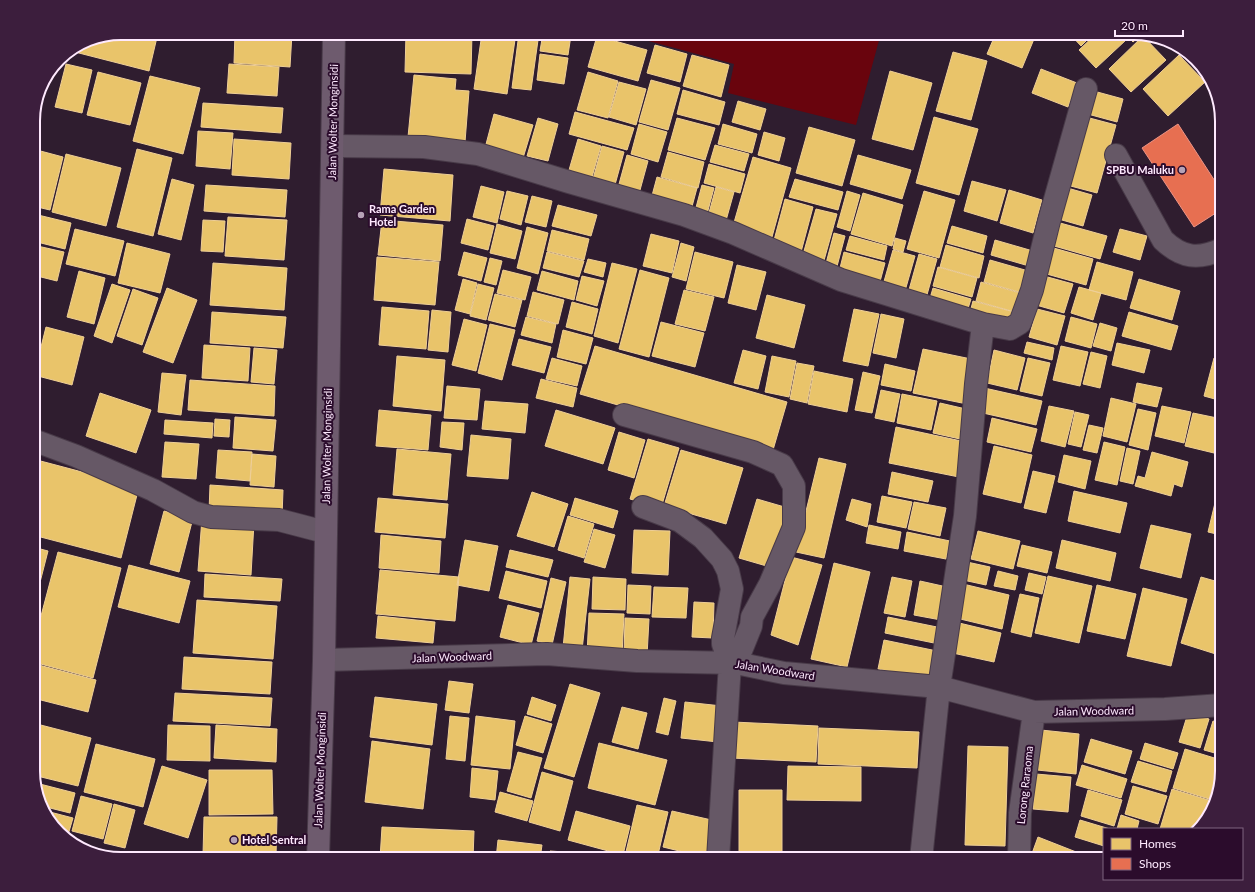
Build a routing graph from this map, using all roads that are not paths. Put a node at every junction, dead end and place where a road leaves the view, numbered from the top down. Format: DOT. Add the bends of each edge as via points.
graph roads {
  1 [pos="334,40"];
  2 [pos="1086,89"];
  3 [pos="333,146"];
  4 [pos="1116,156"];
  5 [pos="1215,252"];
  6 [pos="983,324"];
  7 [pos="624,415"];
  8 [pos="40,443"];
  9 [pos="642,507"];
  10 [pos="325,532"];
  11 [pos="324,660"];
  12 [pos="733,663"];
  13 [pos="939,687"];
  14 [pos="1215,705"];
  15 [pos="1034,712"];
  16 [pos="318,852"];
  17 [pos="719,852"];
  18 [pos="922,852"];
  19 [pos="1019,852"];
  1 -- 3 [label="highway, Jalan Wolter Monginsidi"];
  2 -- 6 [label="street" via="1032,290 1020,324 1010,329"];
  3 -- 6 [label="street" via="424,147 478,154 684,214 841,280"];
  3 -- 10 [label="highway, Jalan Wolter Monginsidi"];
  4 -- 5 [label="street" via="1163,240 1171,248 1182,254 1195,256"];
  6 -- 13 [label="street" via="965,516"];
  7 -- 12 [label="street" via="753,452 782,465 794,486 794,527"];
  8 -- 10 [label="street" via="153,490 193,512 211,517 279,520"];
  9 -- 12 [label="street" via="680,521 703,538 722,559 732,589 723,644"];
  10 -- 11 [label="highway, Jalan Wolter Monginsidi"];
  11 -- 12 [label="street, Jalan Woodward" via="547,654 637,661"];
  11 -- 16 [label="highway, Jalan Wolter Monginsidi"];
  12 -- 13 [label="street, Jalan Woodward" via="784,673"];
  12 -- 17 [label="street"];
  13 -- 15 [label="street, Jalan Woodward"];
  13 -- 18 [label="street"];
  14 -- 15 [label="street, Jalan Woodward"];
  15 -- 19 [label="street, Lorong Raraoma" via="1020,813"];
}
